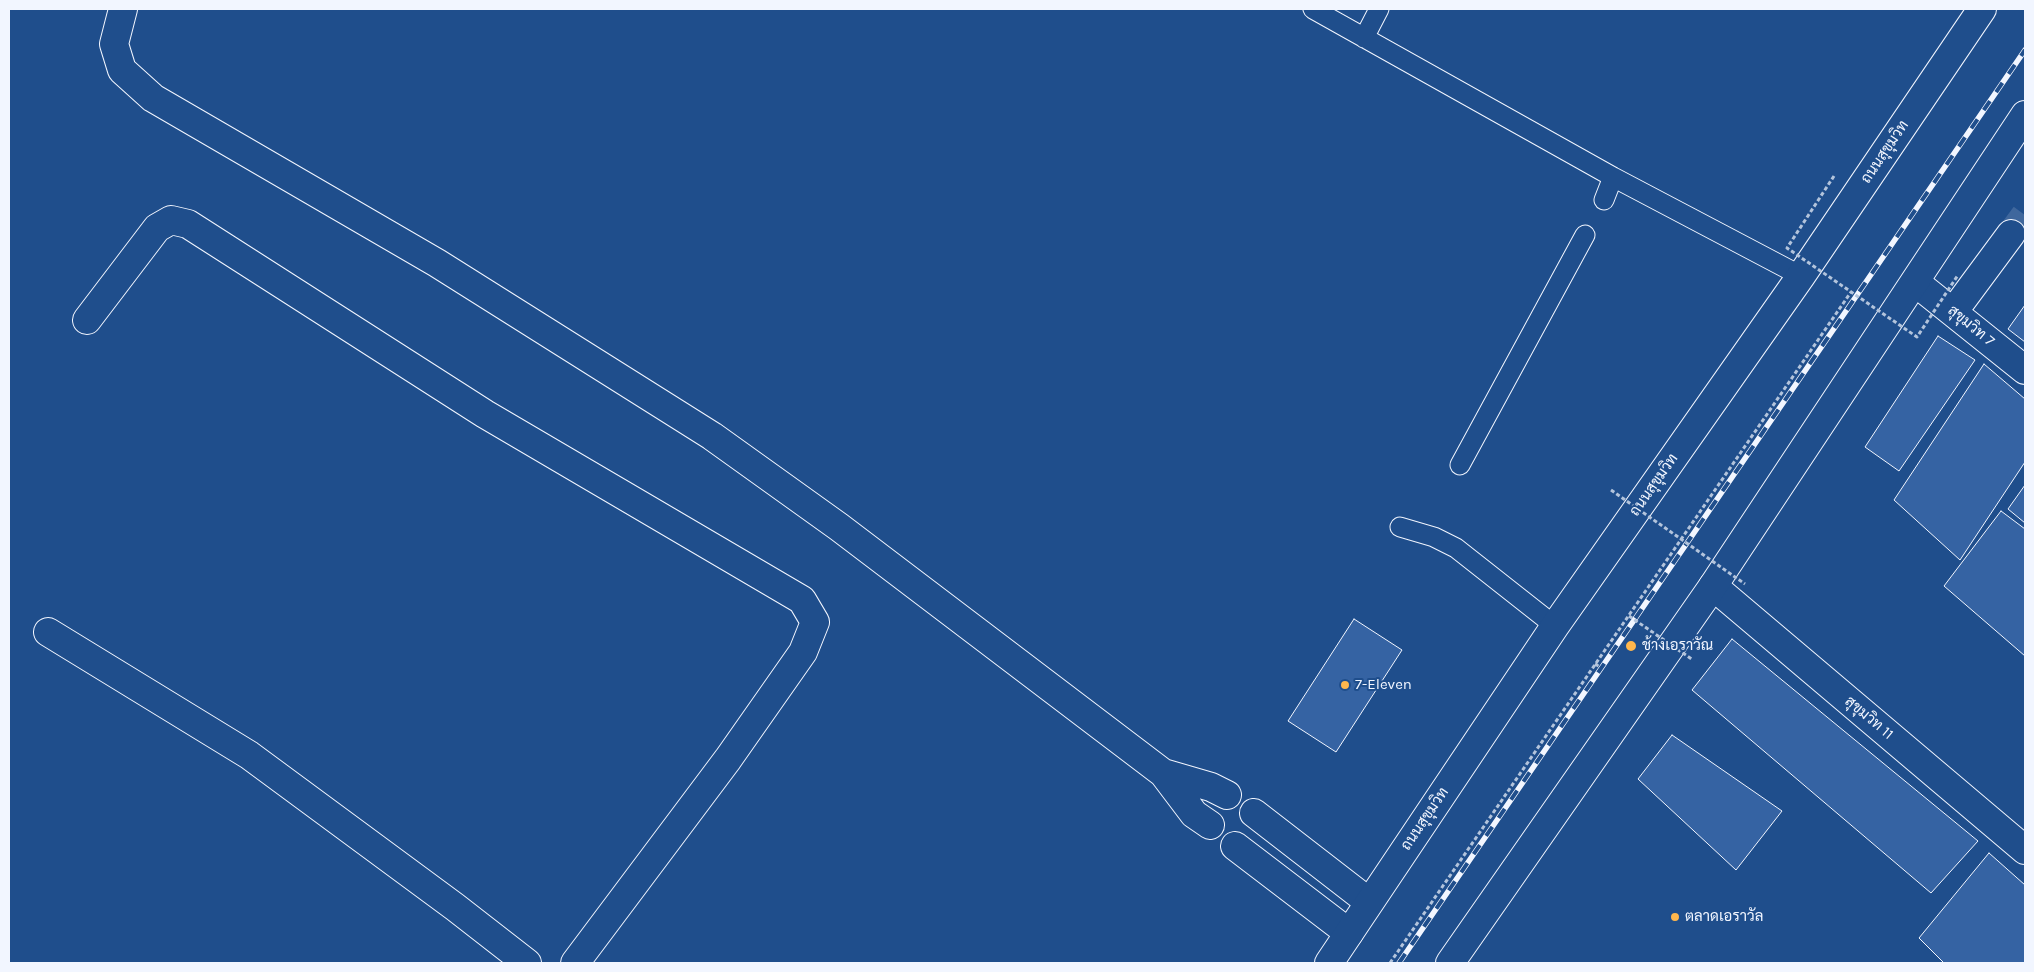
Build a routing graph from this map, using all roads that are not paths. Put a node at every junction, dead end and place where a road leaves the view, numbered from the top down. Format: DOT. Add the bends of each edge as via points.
graph roads {
  1 [pos="123,9"];
  2 [pos="1313,9"];
  3 [pos="1379,9"];
  4 [pos="1982,9"];
  5 [pos="1364,38"];
  6 [pos="2025,115"];
  7 [pos="1613,177"];
  8 [pos="1604,200"];
  9 [pos="2011,234"];
  10 [pos="1585,235"];
  11 [pos="1801,276"];
  12 [pos="1915,282"];
  13 [pos="1954,311"];
  14 [pos="86,320"];
  15 [pos="2025,370"];
  16 [pos="1460,466"];
  17 [pos="1400,526"];
  18 [pos="1713,586"];
  19 [pos="1555,626"];
  20 [pos="48,632"];
  21 [pos="1163,773"];
  22 [pos="1227,795"];
  23 [pos="1254,813"];
  24 [pos="1210,826"];
  25 [pos="1235,846"];
  26 [pos="2025,850"];
  27 [pos="1369,902"];
  28 [pos="1349,933"];
  29 [pos="527,963"];
  30 [pos="575,963"];
  31 [pos="1329,963"];
  32 [pos="1450,963"];
  1 -- 21 [label="main road" via="114,44 122,70 153,98 438,263 712,436 840,527"];
  2 -- 5 [label="lane"];
  3 -- 5 [label="lane"];
  4 -- 11 [label="main road, ถนนสุขุมวิท"];
  5 -- 7 [label="lane"];
  6 -- 12 [label="main road"];
  7 -- 8 [label="lane"];
  7 -- 11 [label="lane"];
  9 -- 13 [label="main road"];
  10 -- 16 [label="lane"];
  11 -- 19 [label="main road, ถนนสุขุมวิท"];
  12 -- 13 [label="main road, สุขุมวิท 7"];
  12 -- 18 [label="main road"];
  13 -- 15 [label="main road, สุขุมวิท 7"];
  14 -- 30 [label="main road" via="158,228 171,220 188,224 486,414 802,600 815,622 803,652 728,759"];
  17 -- 19 [label="lane" via="1456,548"];
  18 -- 26 [label="main road, สุขุมวิท 11"];
  18 -- 32 [label="main road"];
  19 -- 27 [label="main road, ถนนสุขุมวิท"];
  20 -- 29 [label="main road" via="249,755 455,906"];
  21 -- 22 [label="main road"];
  21 -- 24 [label="main road" via="1194,814"];
  23 -- 27 [label="main road"];
  25 -- 28 [label="main road"];
  27 -- 28 [label="main road, ถนนสุขุมวิท"];
  28 -- 31 [label="main road, ถนนสุขุมวิท"];
}
